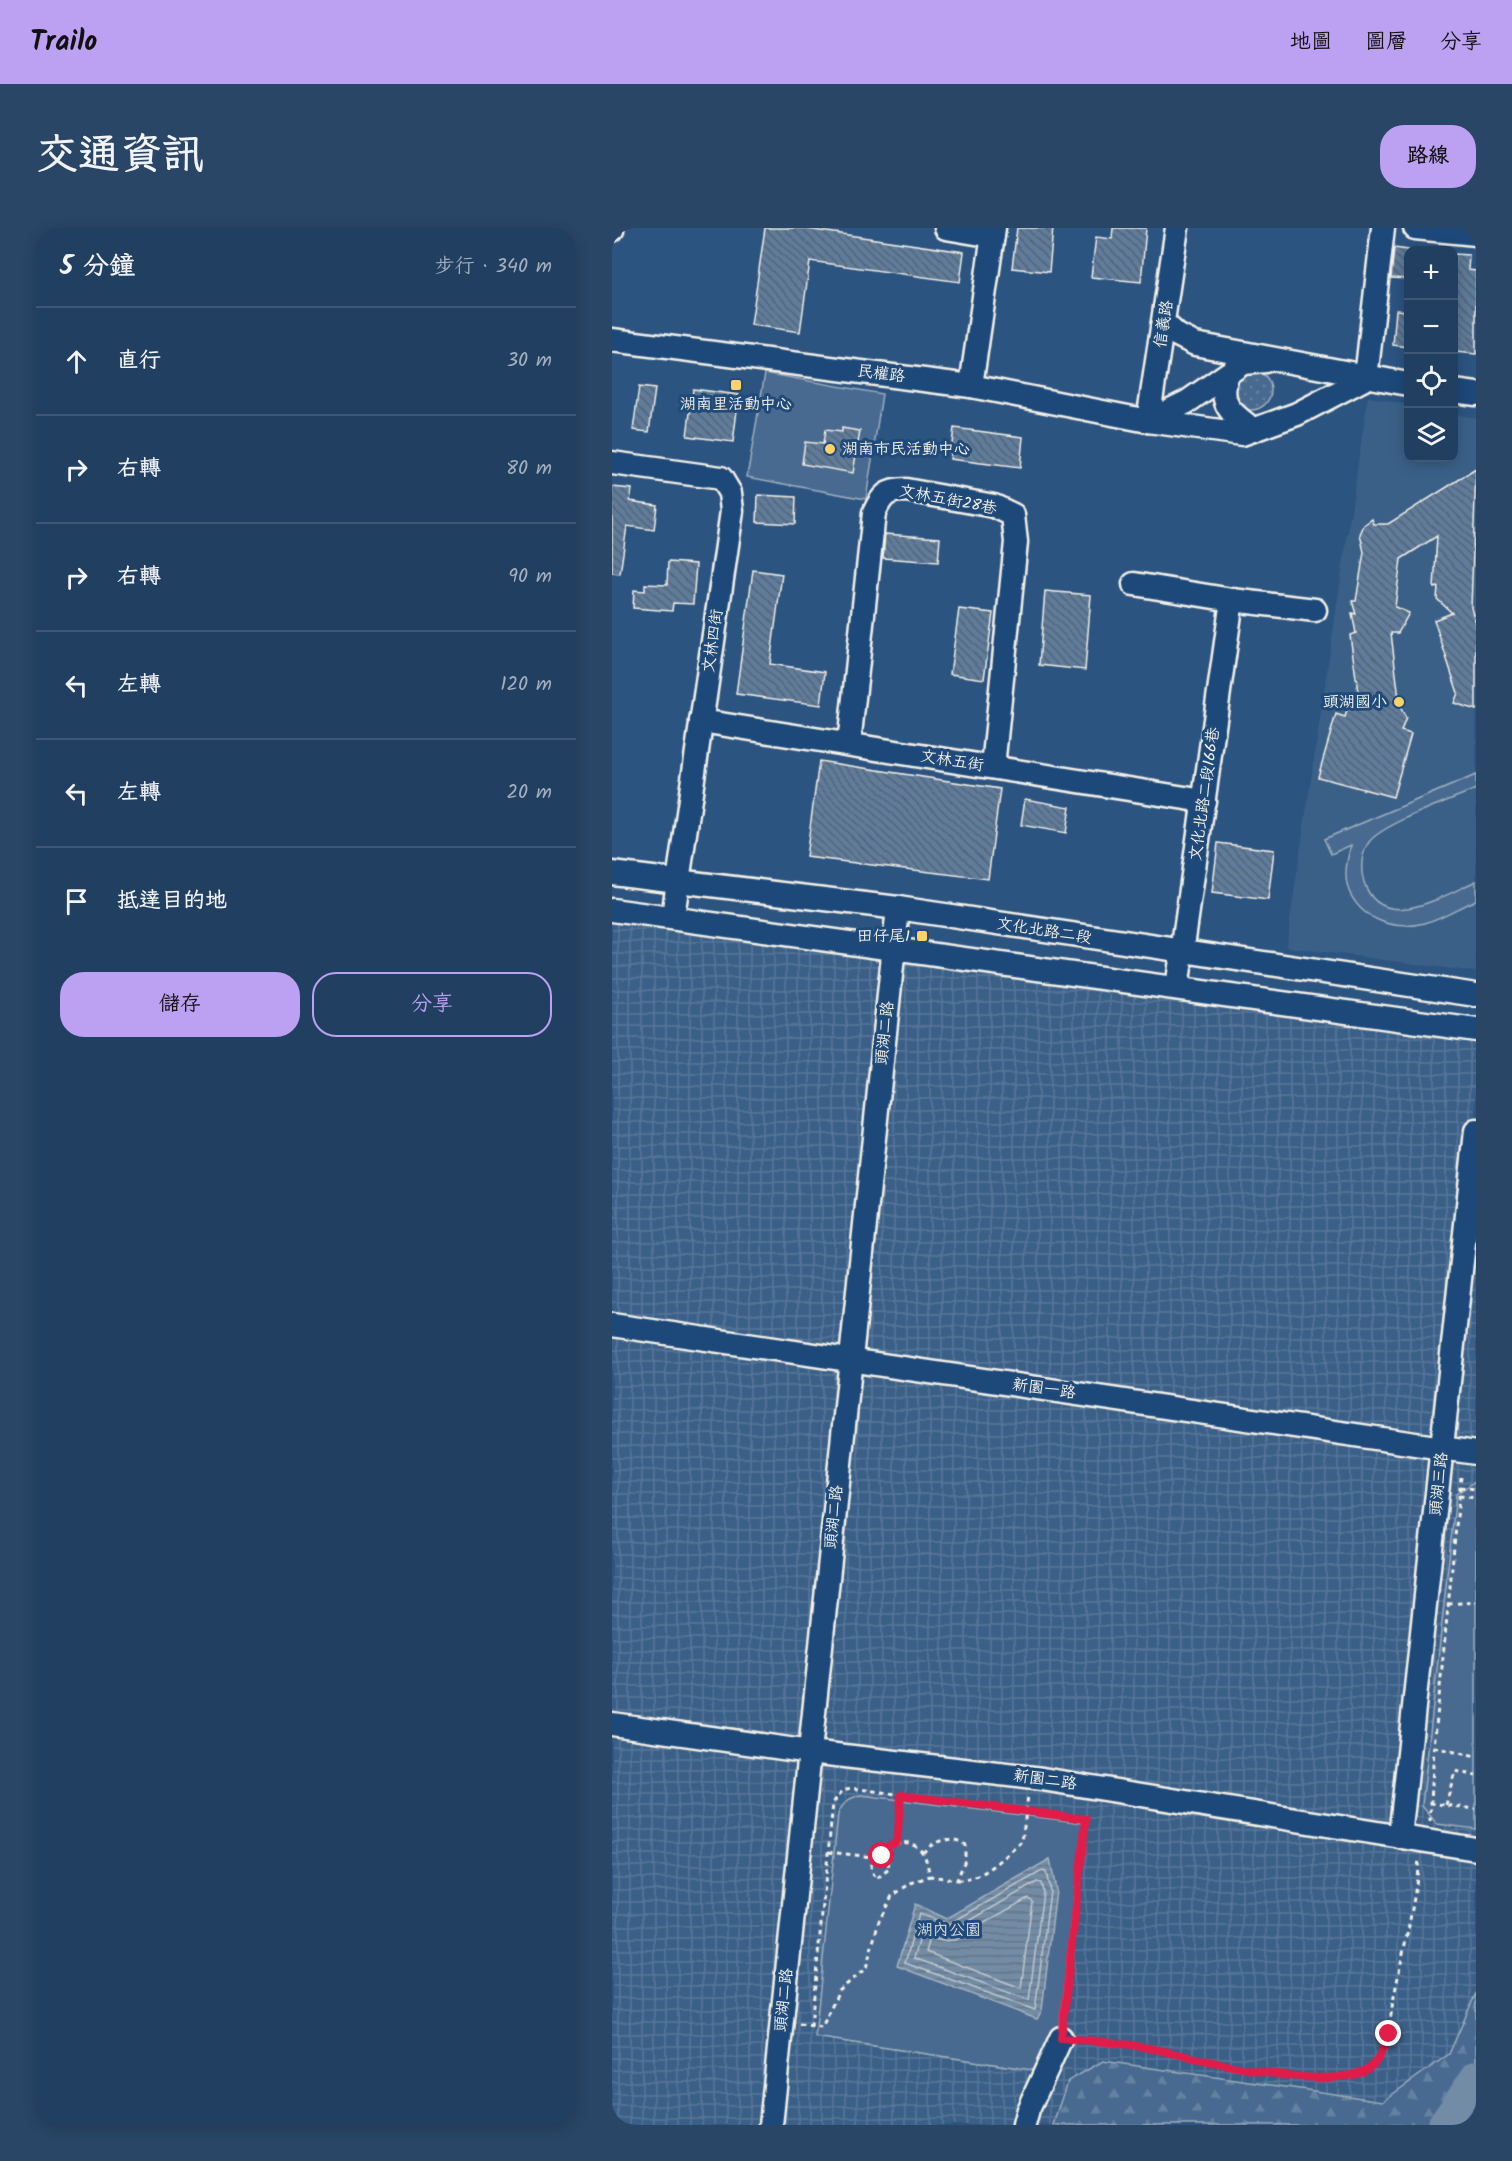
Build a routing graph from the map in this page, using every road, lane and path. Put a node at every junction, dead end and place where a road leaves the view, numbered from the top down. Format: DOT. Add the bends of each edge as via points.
graph roads {
  1 [pos="946,228"];
  2 [pos="1177,228"];
  3 [pos="1383,228"];
  4 [pos="1415,228"];
  5 [pos="993,232"];
  6 [pos="1476,234"];
  7 [pos="1165,324"];
  8 [pos="612,340"];
  9 [pos="1276,359"];
  10 [pos="1227,375"];
  11 [pos="1366,378"];
  12 [pos="1404,383"];
  13 [pos="971,386"];
  14 [pos="1458,392"];
  15 [pos="1476,394"];
  16 [pos="1148,420"];
  17 [pos="1254,430"];
  18 [pos="612,464"];
  19 [pos="1134,584"];
  20 [pos="1232,600"];
  21 [pos="1315,610"];
  22 [pos="701,721"];
  23 [pos="849,744"];
  24 [pos="993,767"];
  25 [pos="1204,801"];
  26 [pos="612,873"];
  27 [pos="677,880"];
  28 [pos="898,908"];
  29 [pos="612,910"];
  30 [pos="673,916"];
  31 [pos="894,948"];
  32 [pos="1182,952"];
  33 [pos="1177,988"];
  34 [pos="1476,994"];
  35 [pos="1476,1030"];
  36 [pos="1476,1131"];
  37 [pos="612,1325"];
  38 [pos="850,1361"];
  39 [pos="1443,1448"];
  40 [pos="1476,1453"];
  41 [pos="1461,1477"];
  42 [pos="1460,1487"];
  43 [pos="1476,1489"];
  44 [pos="1459,1496"];
  45 [pos="1476,1498"];
  46 [pos="1476,1602"];
  47 [pos="1448,1604"];
  48 [pos="612,1724"];
  49 [pos="1424,1744"];
  50 [pos="1434,1747"];
  51 [pos="810,1752"];
  52 [pos="1476,1757"];
  53 [pos="1476,1776"];
  54 [pos="901,1795"];
  55 [pos="1028,1795"];
  56 [pos="1430,1803"];
  57 [pos="1446,1806"];
  58 [pos="1476,1809"];
  59 [pos="1026,1812"];
  60 [pos="1429,1827"];
  61 [pos="1400,1837"];
  62 [pos="897,1842"];
  63 [pos="1476,1849"];
  64 [pos="828,1852"];
  65 [pos="923,1853"];
  66 [pos="882,1856"];
  67 [pos="872,1857"];
  68 [pos="1420,1857"];
  69 [pos="930,1876"];
  70 [pos="957,1880"];
  71 [pos="798,2024"];
  72 [pos="811,2026"];
  73 [pos="1061,2038"];
  74 [pos="771,2125"];
  75 [pos="1024,2125"];
  1 -- 5 [label="street"];
  2 -- 7 [label="street, 信義路"];
  3 -- 11 [label="street"];
  4 -- 6 [label="street"];
  5 -- 13 [label="street"];
  7 -- 9 [label="street" via="1195,344"];
  7 -- 16 [label="street, 信義路"];
  8 -- 13 [label="street, 民權路"];
  9 -- 10 [label="street" via="1243,363"];
  9 -- 11 [label="street"];
  10 -- 16 [label="street" via="1186,402"];
  10 -- 17 [label="street" via="1223,389 1226,406"];
  11 -- 12 [label="street"];
  11 -- 17 [label="street, 民權路" via="1297,414"];
  13 -- 16 [label="street, 民權路"];
  14 -- 15 [label="street"];
  16 -- 17 [label="street, 民權路" via="1242,434"];
  18 -- 22 [label="street, 文林四街" via="722,478 730,493 732,511"];
  19 -- 20 [label="street"];
  20 -- 21 [label="street"];
  20 -- 25 [label="street, 文化北路二段166巷"];
  22 -- 23 [label="street, 文林五街"];
  22 -- 27 [label="street, 文林四街"];
  23 -- 24 [label="street, 文林五街"];
  23 -- 24 [label="street, 文林五街28巷" via="874,513 881,496 892,490 906,490 994,506 1013,515 1016,542"];
  24 -- 25 [label="street, 文林五街"];
  25 -- 32 [label="street, 文化北路二段166巷"];
  26 -- 27 [label="street, 文化北路二段"];
  27 -- 28 [label="street, 文化北路二段"];
  27 -- 30 [label="street, 文林四街"];
  28 -- 31 [label="street, 頭湖二路"];
  28 -- 32 [label="street, 文化北路二段"];
  29 -- 30 [label="street"];
  30 -- 31 [label="street"];
  31 -- 33 [label="street"];
  31 -- 38 [label="street, 頭湖二路"];
  32 -- 33 [label="street, 文化北路二段166巷"];
  32 -- 34 [label="street, 文化北路二段"];
  33 -- 35 [label="street"];
  36 -- 39 [label="street, 頭湖三路"];
  37 -- 38 [label="street, 新園一路"];
  38 -- 39 [label="street, 新園一路"];
  38 -- 51 [label="street, 頭湖二路"];
  39 -- 40 [label="street, 新園一路"];
  39 -- 61 [label="street, 頭湖三路"];
  41 -- 42 [label="path"];
  42 -- 43 [label="path"];
  42 -- 44 [label="path"];
  44 -- 45 [label="path"];
  44 -- 47 [label="path"];
  46 -- 47 [label="path"];
  47 -- 50 [label="path"];
  48 -- 51 [label="street, 新園二路"];
  49 -- 50 [label="path"];
  50 -- 52 [label="path"];
  50 -- 56 [label="path"];
  51 -- 61 [label="street, 新園二路" via="1042,1779"];
  51 -- 74 [label="street, 頭湖二路"];
  53 -- 57 [label="path" via="1455,1771"];
  54 -- 59 [label="path"];
  54 -- 62 [label="path"];
  54 -- 64 [label="path" via="843,1790 833,1803"];
  55 -- 59 [label="path"];
  56 -- 57 [label="path"];
  56 -- 60 [label="path"];
  57 -- 58 [label="path"];
  59 -- 70 [label="path" via="1022,1842 981,1874 966,1881"];
  59 -- 73 [label="path" via="1086,1819"];
  61 -- 63 [label="street, 新園二路"];
  62 -- 65 [label="path"];
  62 -- 66 [label="path"];
  64 -- 67 [label="path"];
  64 -- 72 [label="path"];
  65 -- 69 [label="path"];
  65 -- 70 [label="path" via="929,1845 942,1840 960,1840 965,1845 965,1860"];
  66 -- 67 [label="path"];
  66 -- 67 [label="path" via="888,1860 889,1869 876,1879 871,1869"];
  68 -- 73 [label="path" via="1416,1901 1392,2004 1389,2034 1380,2058 1365,2070 1344,2076 1299,2078 1144,2047"];
  69 -- 70 [label="path"];
  69 -- 72 [label="path" via="892,1896 879,1921 866,1968 839,1991 822,2027"];
  71 -- 72 [label="path"];
  73 -- 75 [label="street"];
}
